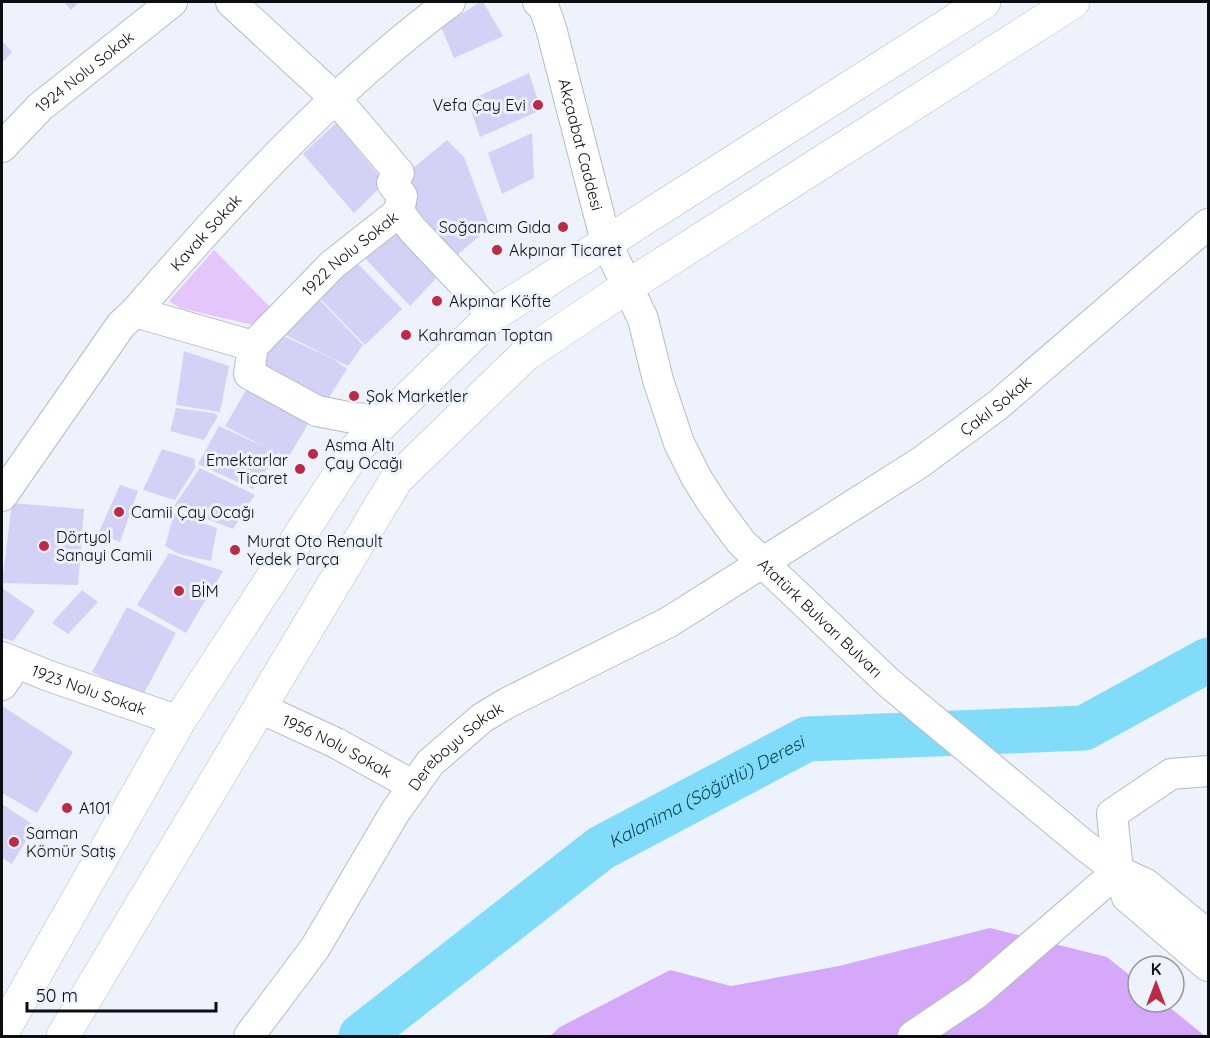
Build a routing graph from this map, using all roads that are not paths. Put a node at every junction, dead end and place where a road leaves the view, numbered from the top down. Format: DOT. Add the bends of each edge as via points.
graph roads {
  1 [pos="172,2"];
  2 [pos="231,2"];
  3 [pos="450,2"];
  4 [pos="538,2"];
  5 [pos="984,2"];
  6 [pos="1073,2"];
  7 [pos="336,99"];
  8 [pos="2,147"];
  9 [pos="399,212"];
  10 [pos="1209,224"];
  11 [pos="606,242"];
  12 [pos="628,286"];
  13 [pos="135,312"];
  14 [pos="493,315"];
  15 [pos="253,346"];
  16 [pos="385,420"];
  17 [pos="2,496"];
  18 [pos="762,562"];
  19 [pos="7,668"];
  20 [pos="260,708"];
  21 [pos="179,721"];
  22 [pos="1209,771"];
  23 [pos="414,786"];
  24 [pos="1118,871"];
  25 [pos="1209,935"];
  26 [pos="1209,966"];
  27 [pos="2,1034"];
  28 [pos="63,1036"];
  29 [pos="249,1036"];
  30 [pos="913,1036"];
  1 -- 8 [label="street, 1924 Nolu Sokak" via="40,107"];
  2 -- 7 [label="street"];
  3 -- 7 [label="street, Kavak Sokak" via="410,32"];
  4 -- 11 [label="street, Akçaabat Caddesi" via="551,28"];
  5 -- 11 [label="main road"];
  6 -- 12 [label="main road"];
  7 -- 9 [label="street" via="399,173 392,183 402,196"];
  7 -- 13 [label="street, Kavak Sokak" via="216,218"];
  9 -- 14 [label="street, 1922 Nolu Sokak"];
  9 -- 15 [label="street, 1922 Nolu Sokak" via="332,265"];
  10 -- 18 [label="street, Çakıl Sokak" via="988,412 921,462"];
  11 -- 12 [label="street, Akçaabat Caddesi"];
  11 -- 14 [label="main road"];
  12 -- 18 [label="street, Atatürk Bulvarı Bulvarı" via="643,319 679,444 713,504 741,542"];
  12 -- 20 [label="main road" via="525,355 396,480"];
  13 -- 15 [label="street"];
  13 -- 17 [label="street, Kavak Sokak" via="121,325"];
  14 -- 16 [label="main road"];
  15 -- 16 [label="street" via="249,374 317,411"];
  16 -- 21 [label="main road" via="356,448"];
  18 -- 23 [label="street, Dereboyu Sokak" via="669,622 482,718 430,763"];
  18 -- 24 [label="street, Atatürk Bulvarı Bulvarı" via="889,683"];
  19 -- 21 [label="street, 1923 Nolu Sokak"];
  20 -- 23 [label="street, 1956 Nolu Sokak" via="336,743"];
  20 -- 28 [label="main road"];
  21 -- 27 [label="main road"];
  22 -- 24 [label="street" via="1171,774 1113,814"];
  23 -- 29 [label="street, Dereboyu Sokak" via="356,874 315,948"];
  24 -- 25 [label="street, Atatürk Bulvarı Bulvarı" via="1146,884"];
  24 -- 26 [label="street" via="1127,897"];
  24 -- 30 [label="street" via="977,993"];
}
